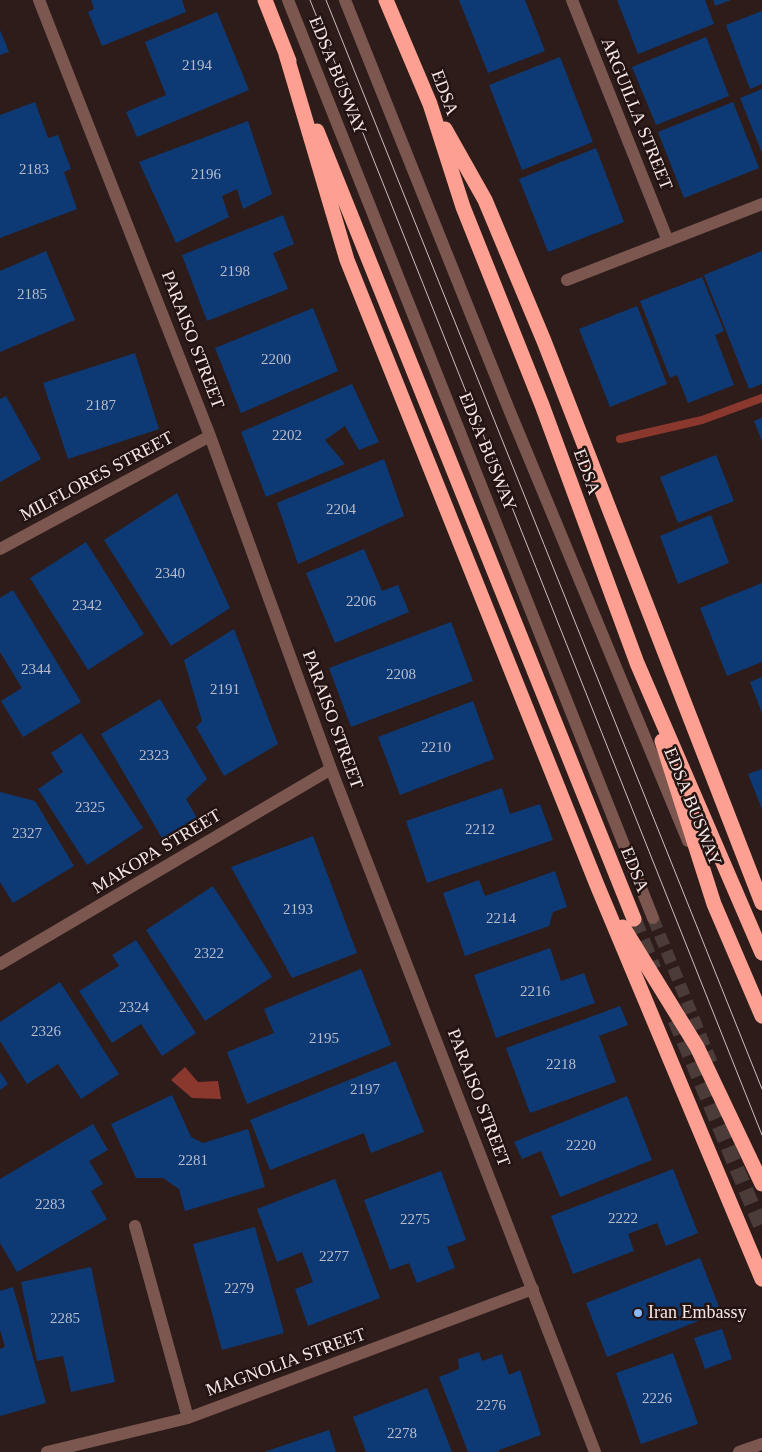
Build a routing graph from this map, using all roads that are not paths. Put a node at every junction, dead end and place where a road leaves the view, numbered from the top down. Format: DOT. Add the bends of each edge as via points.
graph roads {
  1 [pos="39,0"];
  2 [pos="265,0"];
  3 [pos="288,0"];
  4 [pos="345,0"];
  5 [pos="386,0"];
  6 [pos="572,0"];
  7 [pos="286,54"];
  8 [pos="430,104"];
  9 [pos="762,204"];
  10 [pos="668,241"];
  11 [pos="567,280"];
  12 [pos="210,436"];
  13 [pos="0,549"];
  14 [pos="637,663"];
  15 [pos="331,769"];
  16 [pos="597,885"];
  17 [pos="762,903"];
  18 [pos="714,904"];
  19 [pos="653,918"];
  20 [pos="634,919"];
  21 [pos="762,953"];
  22 [pos="0,964"];
  23 [pos="762,1016"];
  24 [pos="762,1184"];
  25 [pos="135,1226"];
  26 [pos="762,1279"];
  27 [pos="533,1289"];
  28 [pos="188,1418"];
  29 [pos="762,1444"];
  30 [pos="47,1452"];
  31 [pos="596,1452"];
  32 [pos="739,1452"];
  1 -- 12 [label="street, PARAISO STREET"];
  2 -- 7 [label="highway, EDSA"];
  3 -- 19 [label="street, EDSA BUSWAY"];
  4 -- 18 [label="street, EDSA BUSWAY" via="510,412"];
  5 -- 8 [label="highway, EDSA"];
  6 -- 10 [label="street, ARGUILLA STREET"];
  7 -- 16 [label="highway" via="347,260"];
  7 -- 20 [label="highway, EDSA"];
  8 -- 14 [label="highway, EDSA" via="463,207 542,405"];
  8 -- 17 [label="highway" via="486,200 548,350"];
  9 -- 10 [label="street"];
  10 -- 11 [label="street"];
  12 -- 13 [label="street, MILFLORES STREET"];
  12 -- 15 [label="street, PARAISO STREET"];
  14 -- 18 [label="highway"];
  14 -- 21 [label="highway, EDSA"];
  15 -- 22 [label="street, MAKOPA STREET"];
  15 -- 27 [label="street, PARAISO STREET"];
  16 -- 24 [label="highway" via="697,1047"];
  16 -- 26 [label="highway"];
  18 -- 23 [label="highway"];
  25 -- 28 [label="street"];
  27 -- 28 [label="street, MAGNOLIA STREET"];
  27 -- 31 [label="street, PARAISO STREET"];
  28 -- 30 [label="street, MAGNOLIA STREET"];
  29 -- 32 [label="street"];
}
